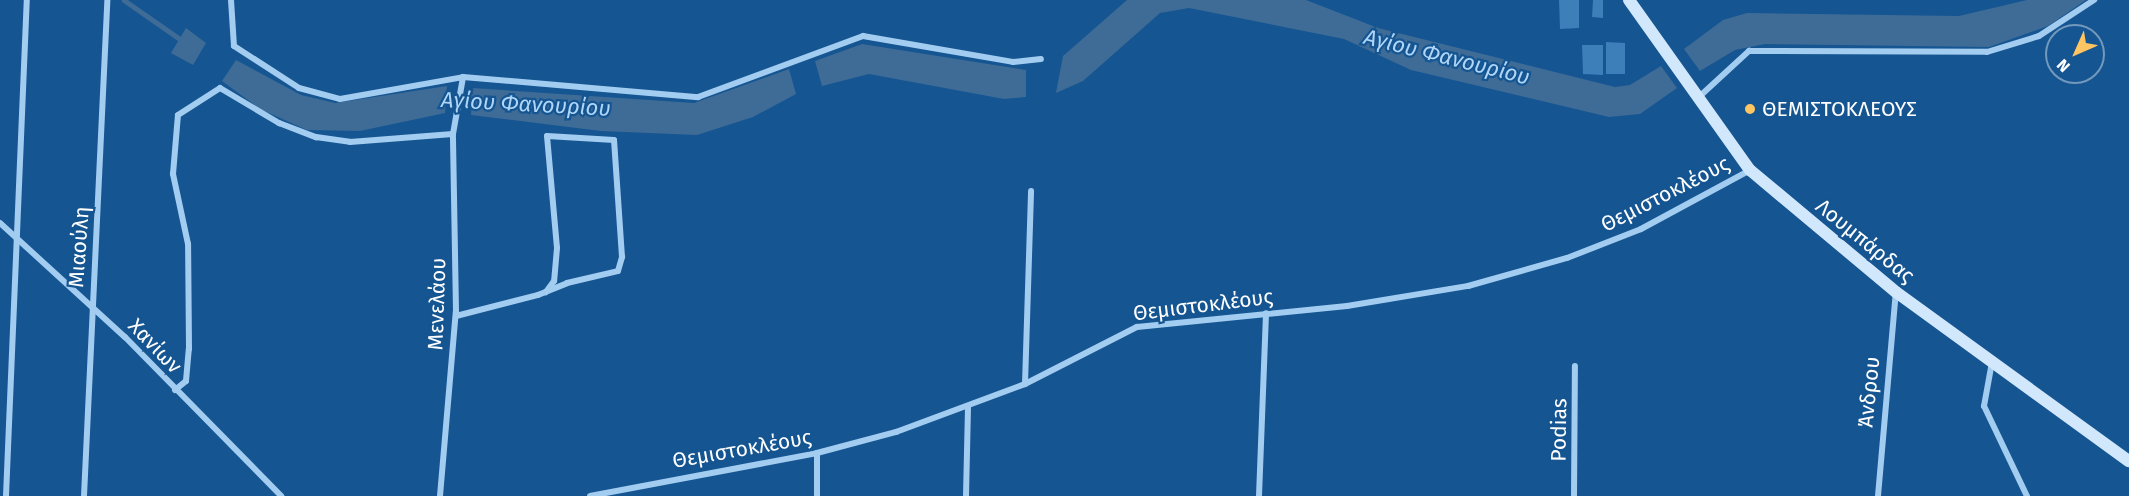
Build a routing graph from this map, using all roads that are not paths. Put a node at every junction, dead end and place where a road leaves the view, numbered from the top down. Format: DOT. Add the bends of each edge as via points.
graph roads {
  1 [pos="27,0"];
  2 [pos="107,0"];
  3 [pos="231,0"];
  4 [pos="1629,0"];
  5 [pos="2094,0"];
  6 [pos="1041,59"];
  7 [pos="463,77"];
  8 [pos="1700,96"];
  9 [pos="453,134"];
  10 [pos="1749,170"];
  11 [pos="1031,191"];
  12 [pos="0,223"];
  13 [pos="19,236"];
  14 [pos="546,292"];
  15 [pos="1896,292"];
  16 [pos="92,307"];
  17 [pos="1266,313"];
  18 [pos="456,316"];
  19 [pos="1992,362"];
  20 [pos="1575,366"];
  21 [pos="1025,384"];
  22 [pos="175,390"];
  23 [pos="968,406"];
  24 [pos="817,453"];
  25 [pos="2129,461"];
  26 [pos="6,496"];
  27 [pos="84,496"];
  28 [pos="281,496"];
  29 [pos="440,496"];
  30 [pos="590,496"];
  31 [pos="817,496"];
  32 [pos="966,496"];
  33 [pos="1259,496"];
  34 [pos="1574,496"];
  35 [pos="1878,496"];
  36 [pos="2027,496"];
  1 -- 13 [label="street"];
  2 -- 16 [label="street, Μιαούλη"];
  3 -- 7 [label="street" via="234,46 315,95 350,99 408,83"];
  4 -- 8 [label="main road, Λουμπάρδας"];
  5 -- 8 [label="street" via="2039,36 1987,52 1749,51"];
  6 -- 7 [label="street" via="1013,62 863,36 699,97"];
  7 -- 9 [label="street, Μενελάου"];
  8 -- 10 [label="main road, Λουμπάρδας"];
  9 -- 18 [label="street, Μενελάου"];
  9 -- 22 [label="street" via="350,142 316,137 279,123 220,88 191,103 175,123 173,174 188,244 189,350 186,381"];
  10 -- 15 [label="main road, Λουμπάρδας"];
  10 -- 17 [label="street, Θεμιστοκλέους" via="1641,229 1567,258 1415,297"];
  11 -- 21 [label="street"];
  12 -- 13 [label="street, Χανίων"];
  13 -- 16 [label="street, Χανίων"];
  13 -- 26 [label="street"];
  14 -- 14 [label="street" via="622,267 614,140 547,136 557,248 554,281"];
  14 -- 18 [label="street"];
  15 -- 19 [label="main road, Λουμπάρδας"];
  15 -- 35 [label="street, Άνδρου"];
  16 -- 22 [label="street, Χανίων"];
  16 -- 27 [label="street, Μιαούλη"];
  17 -- 21 [label="street, Θεμιστοκλέους" via="1137,327"];
  17 -- 33 [label="street"];
  18 -- 29 [label="street, Μενελάου"];
  19 -- 25 [label="main road, Λουμπάρδας"];
  19 -- 36 [label="street" via="1984,406"];
  20 -- 34 [label="street, Podias"];
  21 -- 23 [label="street, Θεμιστοκλέους"];
  22 -- 28 [label="street, Χανίων"];
  23 -- 24 [label="street, Θεμιστοκλέους"];
  23 -- 32 [label="street"];
  24 -- 30 [label="street, Θεμιστοκλέους"];
  24 -- 31 [label="street"];
}
